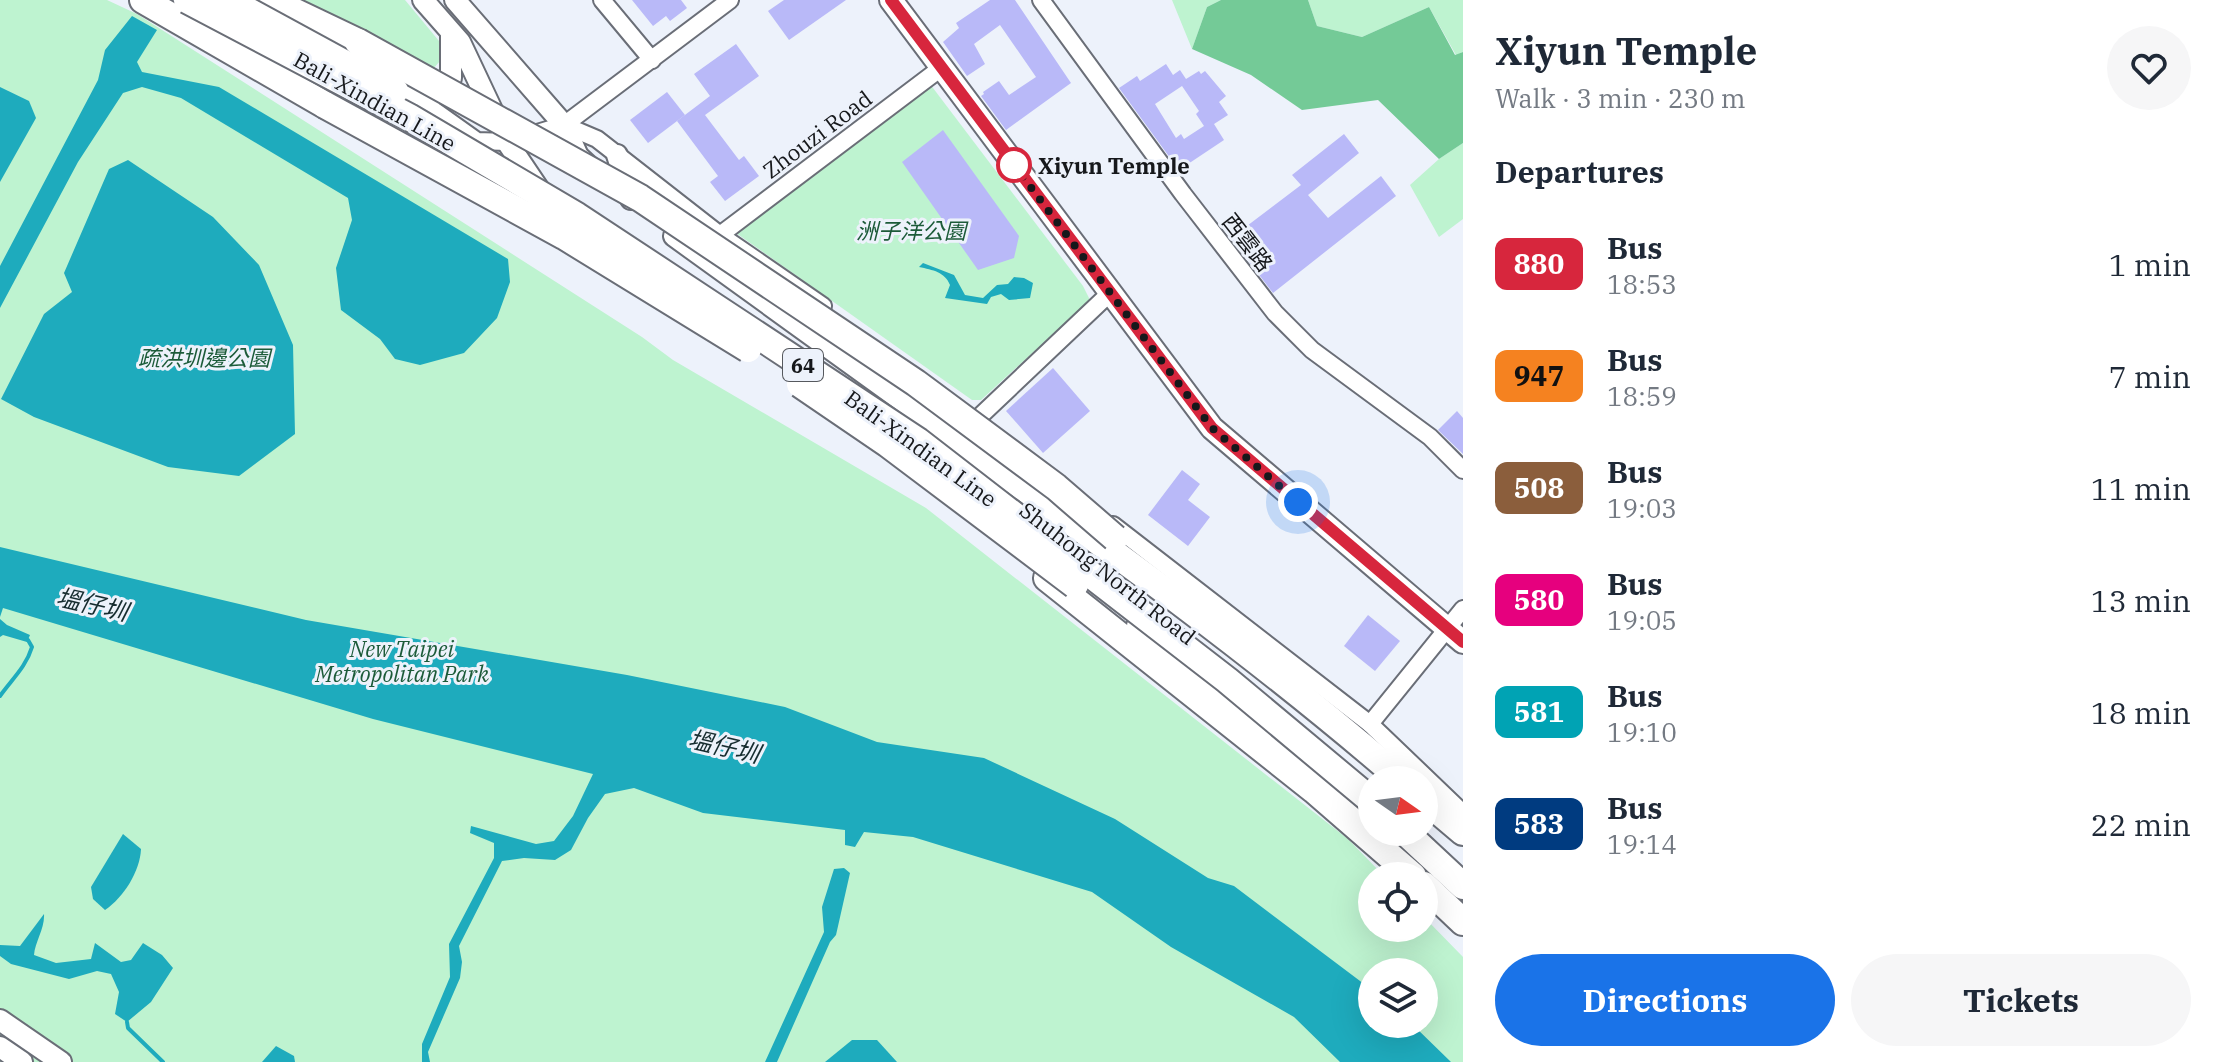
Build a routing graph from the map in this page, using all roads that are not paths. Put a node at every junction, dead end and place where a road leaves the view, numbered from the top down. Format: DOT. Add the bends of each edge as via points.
graph roads {
  1 [pos="143,0"];
  2 [pos="187,0"];
  3 [pos="228,0"];
  4 [pos="268,0"];
  5 [pos="423,0"];
  6 [pos="455,0"];
  7 [pos="602,0"];
  8 [pos="730,0"];
  9 [pos="891,0"];
  10 [pos="1041,0"];
  11 [pos="451,33"];
  12 [pos="652,60"];
  13 [pos="941,68"];
  14 [pos="420,99"];
  15 [pos="564,125"];
  16 [pos="507,142"];
  17 [pos="617,155"];
  18 [pos="633,207"];
  19 [pos="720,235"];
  20 [pos="1110,293"];
  21 [pos="976,420"];
  22 [pos="957,440"];
  23 [pos="904,450"];
  24 [pos="1463,470"];
  25 [pos="1463,609"];
  26 [pos="1456,636"];
  27 [pos="1363,732"];
  28 [pos="1368,766"];
  29 [pos="1391,766"];
  30 [pos="1402,766"];
  31 [pos="1358,773"];
  32 [pos="1331,785"];
  33 [pos="1358,789"];
  34 [pos="1358,807"];
  35 [pos="1463,813"];
  36 [pos="1438,819"];
  37 [pos="1438,823"];
  38 [pos="1438,829"];
  39 [pos="1463,832"];
  40 [pos="1463,845"];
  41 [pos="1405,846"];
  42 [pos="1420,846"];
  43 [pos="1396,862"];
  44 [pos="1463,862"];
  45 [pos="1463,886"];
  46 [pos="1463,897"];
  47 [pos="1438,898"];
  48 [pos="1463,922"];
  49 [pos="0,1020"];
  50 [pos="0,1047"];
  51 [pos="22,1062"];
  52 [pos="61,1062"];
  1 -- 32 [label="highway, bridge" via="564,236 727,335 888,444"];
  2 -- 33 [label="highway, Bali-Xindian Line / 64, bridge" via="409,117 577,216 918,441 1227,680"];
  3 -- 31 [label="highway, Bali-Xindian Line / 64, bridge" via="521,162 932,436"];
  4 -- 14 [label="street"];
  4 -- 30 [label="highway, bridge" via="358,42 640,198 916,383 1056,487 1365,731"];
  5 -- 11 [label="street, Shuhong North Road"];
  6 -- 15 [label="street"];
  7 -- 12 [label="street"];
  8 -- 12 [label="street"];
  9 -- 13 [label="main road"];
  10 -- 24 [label="street, 西雲路" via="1275,313 1312,350 1430,437"];
  11 -- 14 [label="street" via="451,78 442,93"];
  11 -- 16 [label="street, Shuhong North Road"];
  12 -- 15 [label="street"];
  13 -- 19 [label="street, Zhouzi Road"];
  13 -- 20 [label="main road"];
  14 -- 16 [label="street" via="477,141"];
  15 -- 16 [label="street"];
  15 -- 17 [label="street, Shuhong North Road" via="597,139"];
  15 -- 18 [label="street, Shuhong North Road" via="578,156"];
  16 -- 23 [label="street, Shuhong North Road" via="550,205"];
  17 -- 18 [label="street"];
  17 -- 19 [label="street, Shuhong North Road"];
  18 -- 22 [label="street, Shuhong North Road"];
  19 -- 21 [label="street, Shuhong North Road"];
  20 -- 21 [label="street"];
  20 -- 26 [label="main road" via="1212,428"];
  21 -- 27 [label="street, Shuhong North Road"];
  22 -- 27 [label="highway"];
  22 -- 28 [label="street, Shuhong North Road"];
  23 -- 32 [label="street, Shuhong North Road" via="1053,557"];
  23 -- 43 [label="highway" via="937,493 1231,723"];
  25 -- 26 [label="street"];
  26 -- 27 [label="street"];
  27 -- 29 [label="highway"];
  27 -- 35 [label="street, Shuhong North Road"];
  32 -- 34 [label="street, Shuhong North Road"];
  36 -- 39 [label="highway"];
  37 -- 40 [label="street"];
  38 -- 44 [label="highway"];
  41 -- 46 [label="street"];
  42 -- 45 [label="highway"];
  47 -- 48 [label="highway"];
  49 -- 52 [label="street"];
  50 -- 51 [label="street"];
}
